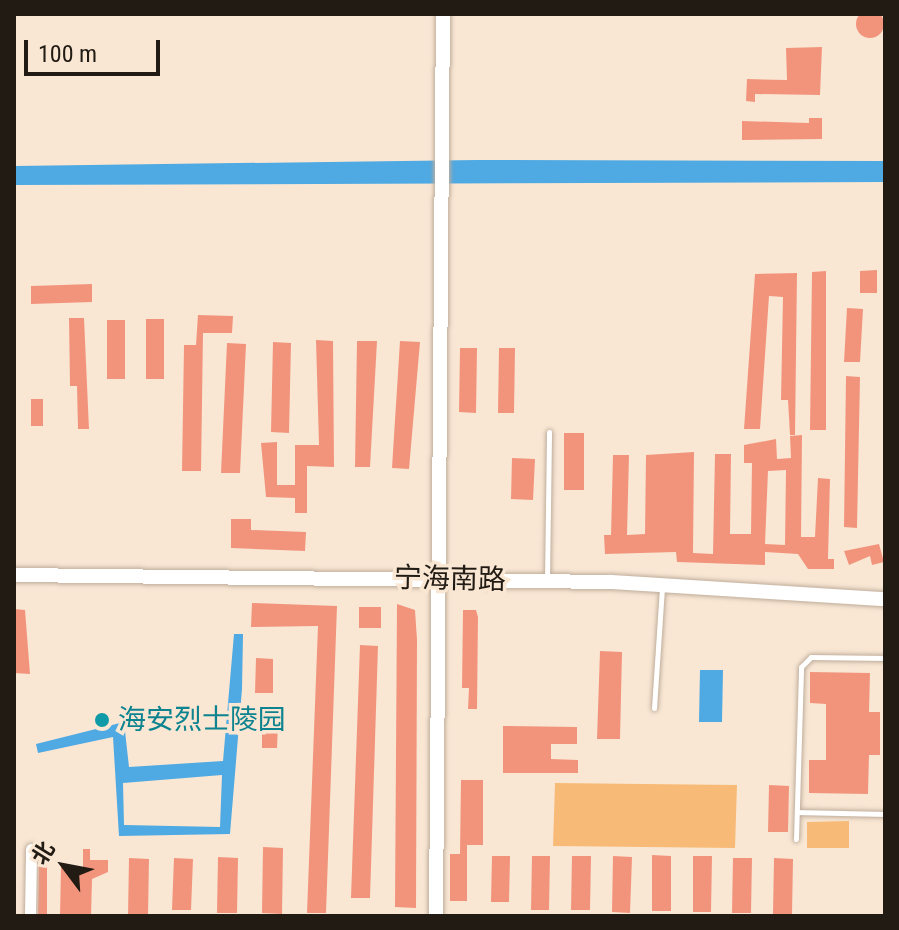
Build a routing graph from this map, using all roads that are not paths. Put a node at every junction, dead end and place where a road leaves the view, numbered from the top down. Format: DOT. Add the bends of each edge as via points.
graph roads {
  1 [pos="443,14"];
  2 [pos="549,432"];
  3 [pos="14,575"];
  4 [pos="435,579"];
  5 [pos="547,581"];
  6 [pos="662,585"];
  7 [pos="885,599"];
  8 [pos="885,658"];
  9 [pos="654,708"];
  10 [pos="797,812"];
  11 [pos="885,814"];
  12 [pos="796,839"];
  13 [pos="31,849"];
  14 [pos="30,916"];
  15 [pos="436,916"];
  1 -- 4 [label="street"];
  2 -- 5 [label="lane"];
  3 -- 4 [label="street, 宁海南路"];
  4 -- 5 [label="street, 宁海南路"];
  4 -- 15 [label="street"];
  5 -- 6 [label="street, 宁海南路"];
  6 -- 7 [label="street, 宁海南路"];
  6 -- 9 [label="lane"];
  8 -- 10 [label="lane" via="811,657 801,667"];
  10 -- 11 [label="lane"];
  10 -- 12 [label="lane"];
  13 -- 14 [label="street"];
}
